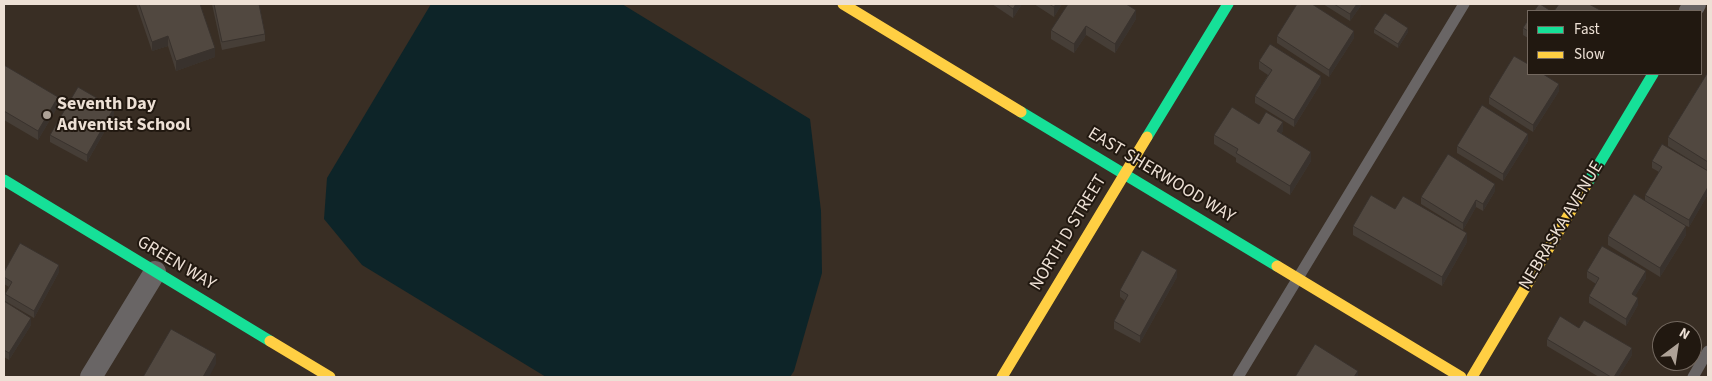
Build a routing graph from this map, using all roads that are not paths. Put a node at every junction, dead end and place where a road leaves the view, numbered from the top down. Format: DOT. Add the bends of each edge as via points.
graph roads {
  1 [pos="843,4"];
  2 [pos="1228,4"];
  3 [pos="1464,4"];
  4 [pos="1652,75"];
  5 [pos="1125,174"];
  6 [pos="4,180"];
  7 [pos="155,272"];
  8 [pos="1298,278"];
  9 [pos="1708,352"];
  10 [pos="316,374"];
  11 [pos="91,377"];
  12 [pos="330,377"];
  13 [pos="1002,377"];
  14 [pos="1238,377"];
  15 [pos="1462,377"];
  16 [pos="1472,377"];
  17 [pos="1693,377"];
  1 -- 5 [label="street, EAST SHERWOOD WAY"];
  2 -- 5 [label="street, NORTH D STREET"];
  3 -- 8 [label="lane"];
  4 -- 16 [label="street, NEBRASKA AVENUE"];
  5 -- 8 [label="street, EAST SHERWOOD WAY"];
  5 -- 13 [label="street, NORTH D STREET"];
  6 -- 7 [label="street, GREEN WAY"];
  7 -- 10 [label="street, GREEN WAY"];
  7 -- 11 [label="street"];
  8 -- 14 [label="lane"];
  8 -- 15 [label="street, EAST SHERWOOD WAY"];
  9 -- 17 [label="lane"];
  10 -- 12 [label="street, GREEN WAY"];
}
